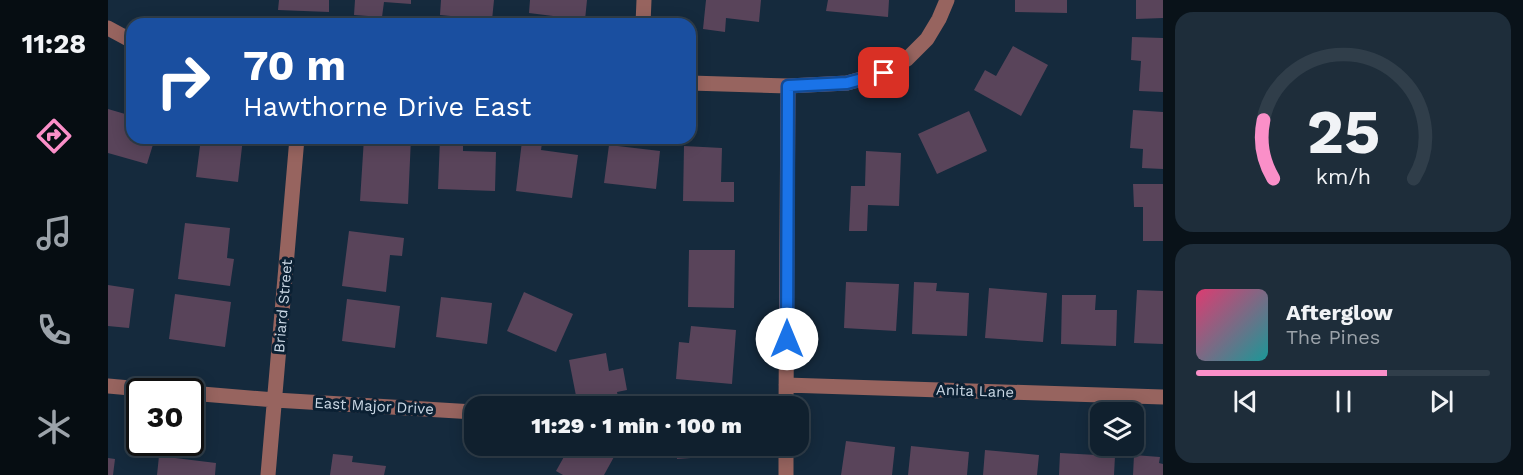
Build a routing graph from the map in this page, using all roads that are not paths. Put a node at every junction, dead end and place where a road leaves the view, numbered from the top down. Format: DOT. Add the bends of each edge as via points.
graph roads {
  1 [pos="644,0"];
  2 [pos="947,0"];
  3 [pos="643,18"];
  4 [pos="108,28"];
  5 [pos="126,37"];
  6 [pos="696,83"];
  7 [pos="788,86"];
  8 [pos="296,144"];
  9 [pos="786,385"];
  10 [pos="108,386"];
  11 [pos="126,388"];
  12 [pos="204,394"];
  13 [pos="786,396"];
  14 [pos="1163,397"];
  15 [pos="275,400"];
  16 [pos="464,411"];
  17 [pos="786,456"];
  18 [pos="268,475"];
  19 [pos="786,475"];
  1 -- 3 [label="street"];
  2 -- 7 [label="street" via="927,39 907,59 884,73 847,83"];
  4 -- 5 [label="street"];
  6 -- 7 [label="street"];
  7 -- 9 [label="street"];
  8 -- 15 [label="street, Briard Street"];
  9 -- 13 [label="street"];
  9 -- 14 [label="street, Anita Lane"];
  10 -- 11 [label="street"];
  12 -- 15 [label="street, East Major Drive"];
  15 -- 16 [label="street, East Major Drive"];
  15 -- 18 [label="street, Briard Street"];
  17 -- 19 [label="street"];
}
